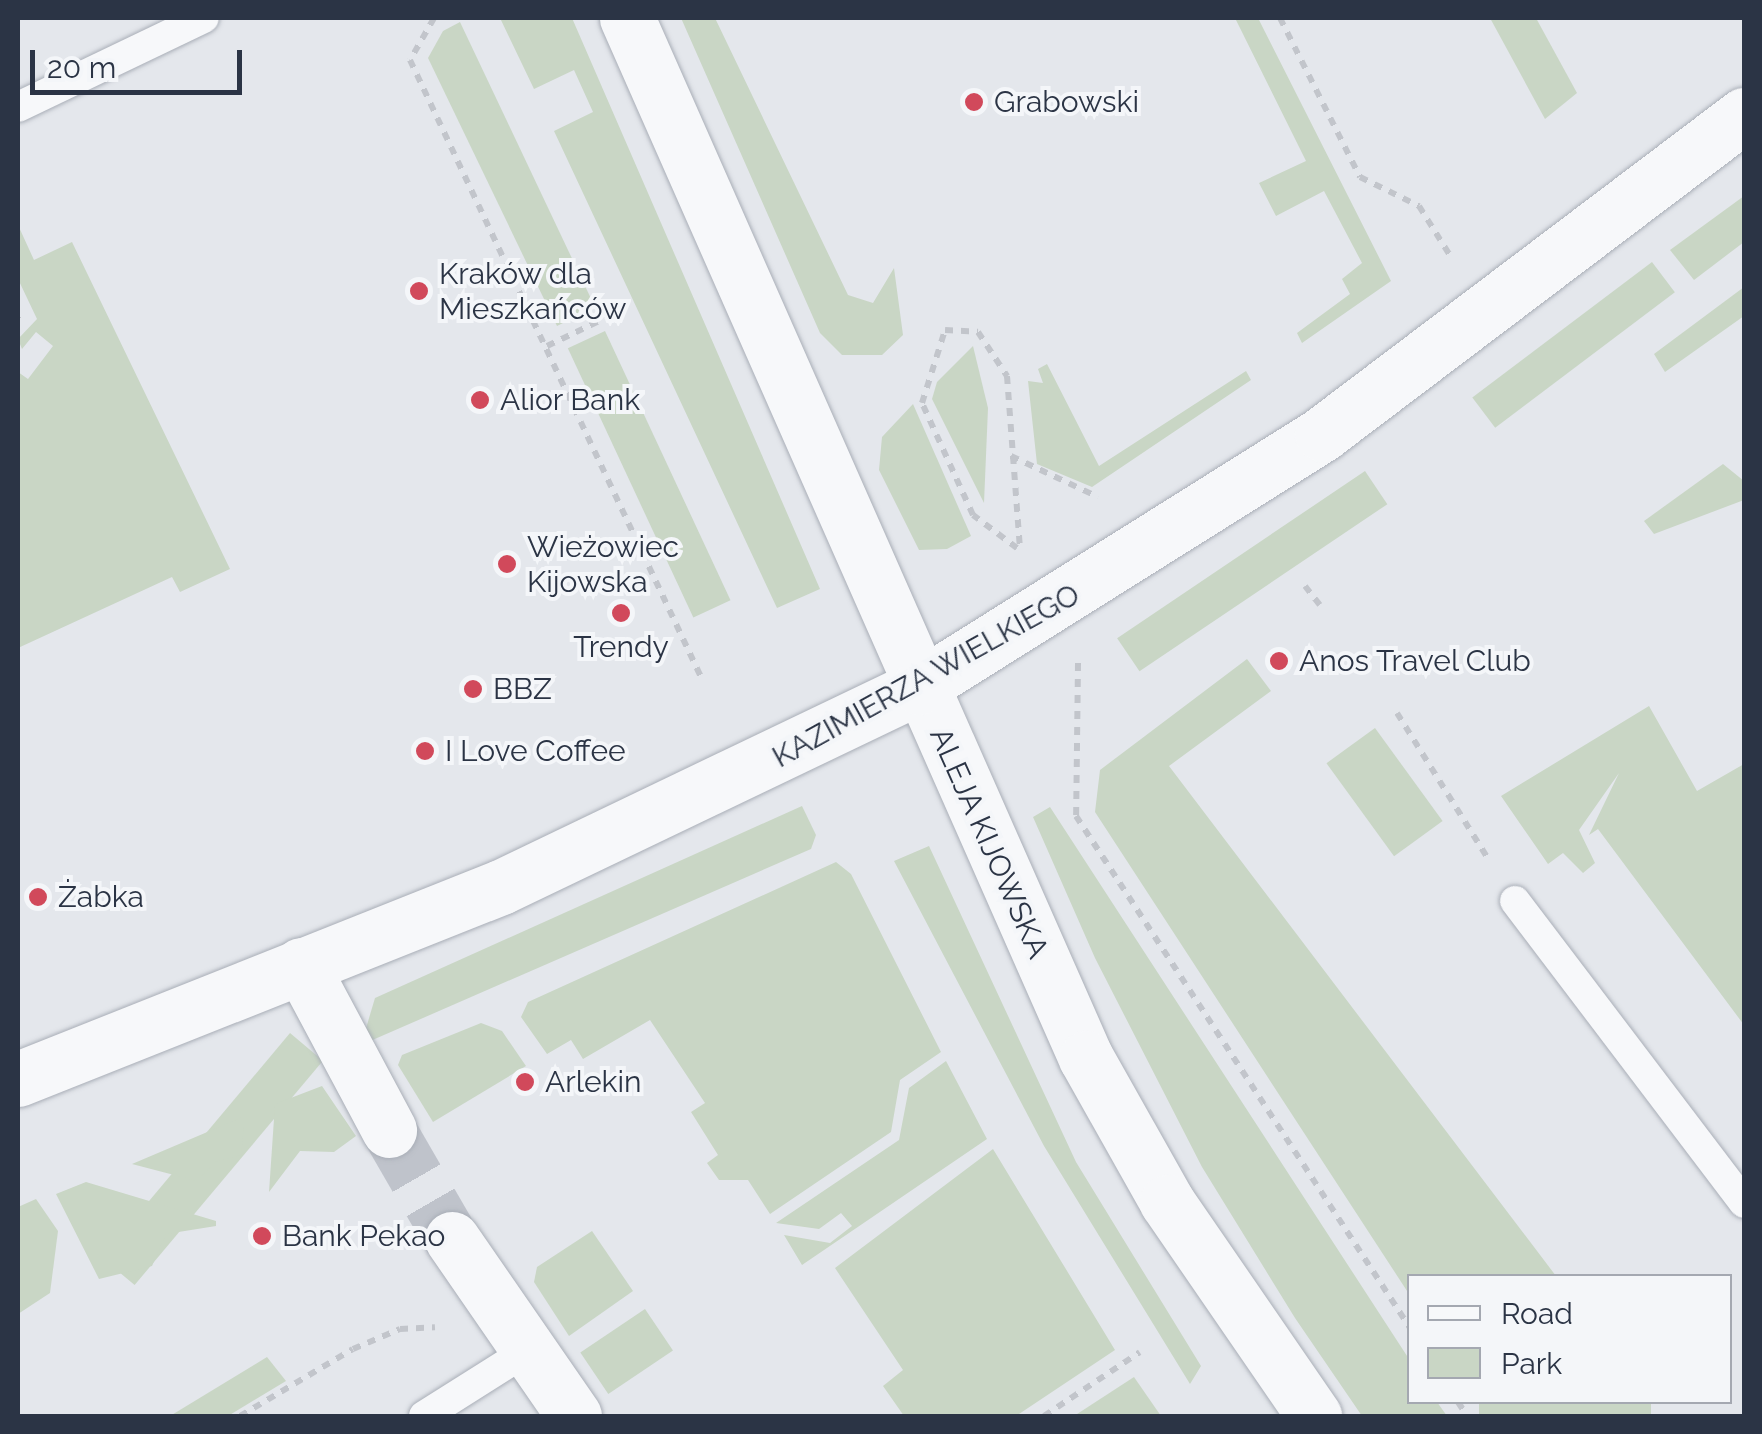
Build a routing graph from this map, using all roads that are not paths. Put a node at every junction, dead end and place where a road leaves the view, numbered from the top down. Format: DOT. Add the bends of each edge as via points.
graph roads {
  1 [pos="204,18"];
  2 [pos="627,18"];
  3 [pos="18,106"];
  4 [pos="1744,114"];
  5 [pos="919,686"];
  6 [pos="1515,900"];
  7 [pos="301,965"];
  8 [pos="18,1079"];
  9 [pos="389,1130"];
  10 [pos="1744,1203"];
  11 [pos="452,1239"];
  12 [pos="527,1351"];
  13 [pos="424,1416"];
  14 [pos="574,1416"];
  15 [pos="1314,1416"];
  1 -- 3 [label="lane"];
  2 -- 5 [label="street, ALEJA KIJOWSKA"];
  4 -- 5 [label="street, KAZIMIERZA WIELKIEGO" via="1322,434"];
  5 -- 7 [label="street, KAZIMIERZA WIELKIEGO" via="562,860"];
  5 -- 15 [label="street, ALEJA KIJOWSKA" via="1116,1117"];
  6 -- 10 [label="lane"];
  7 -- 8 [label="street, KAZIMIERZA WIELKIEGO"];
  7 -- 9 [label="street"];
  11 -- 12 [label="street"];
  12 -- 13 [label="lane"];
  12 -- 14 [label="street"];
}
